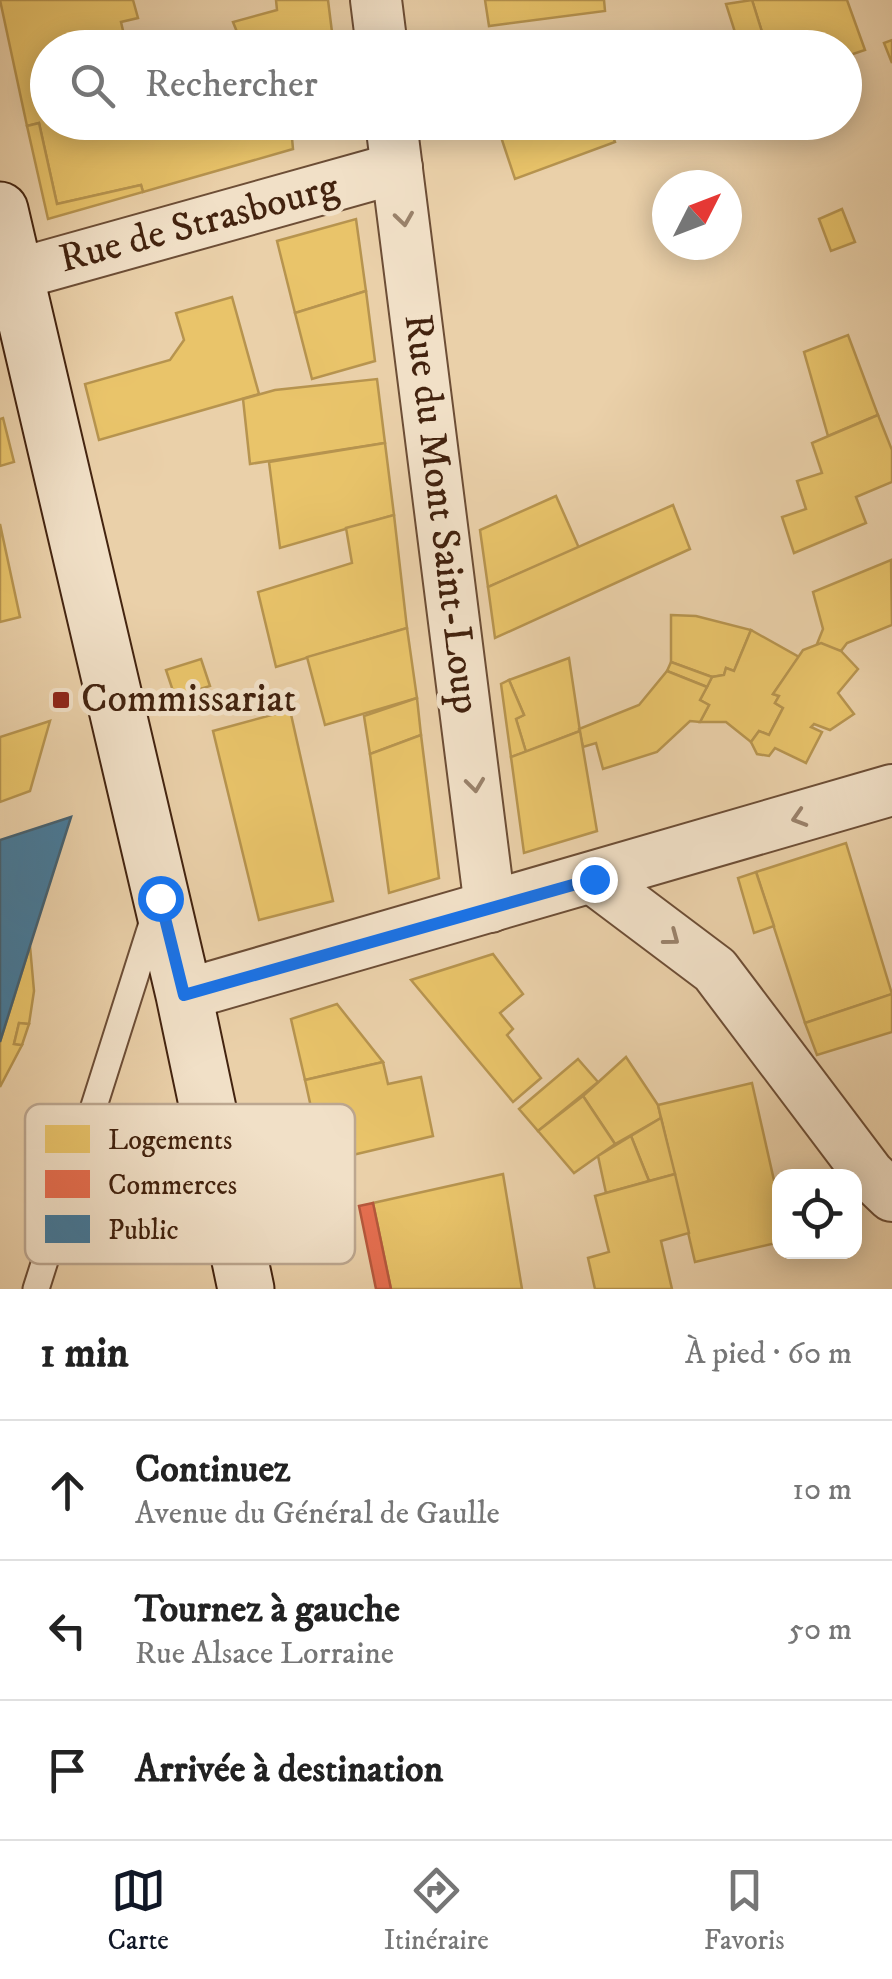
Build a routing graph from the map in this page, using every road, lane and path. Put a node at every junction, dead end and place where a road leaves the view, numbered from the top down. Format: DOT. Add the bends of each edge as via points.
graph roads {
  1 [pos="376,0"];
  2 [pos="380,30"];
  3 [pos="394,145"];
  4 [pos="0,210"];
  5 [pos="8,276"];
  6 [pos="892,790"];
  7 [pos="594,879"];
  8 [pos="160,898"];
  9 [pos="490,906"];
  10 [pos="184,995"];
  11 [pos="95,1104"];
  12 [pos="207,1104"];
  13 [pos="892,1196"];
  14 [pos="44,1264"];
  15 [pos="241,1264"];
  16 [pos="36,1289"];
  17 [pos="246,1289"];
  1 -- 2 [label="street"];
  3 -- 5 [label="street, Rue de Strasbourg"];
  3 -- 9 [label="street, Rue du Mont Saint-Loup, one-way"];
  4 -- 5 [label="main road"];
  5 -- 8 [label="main road"];
  6 -- 7 [label="street, one-way"];
  7 -- 9 [label="street"];
  7 -- 13 [label="street, one-way" via="715,970"];
  8 -- 10 [label="main road"];
  8 -- 11 [label="lane"];
  9 -- 10 [label="street"];
  10 -- 12 [label="main road"];
  14 -- 16 [label="lane"];
  15 -- 17 [label="main road"];
}
